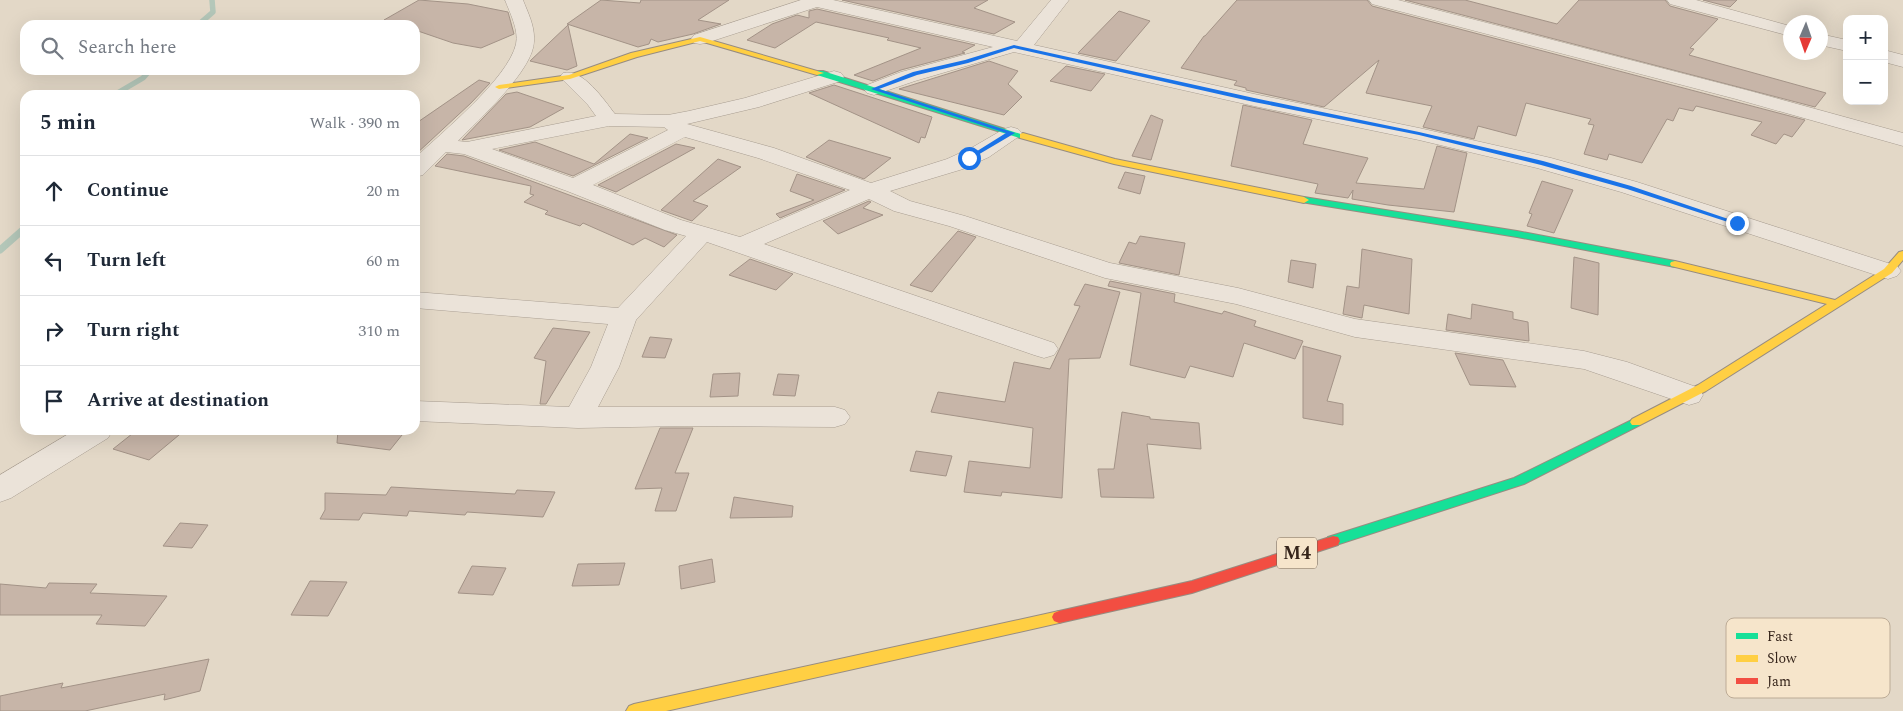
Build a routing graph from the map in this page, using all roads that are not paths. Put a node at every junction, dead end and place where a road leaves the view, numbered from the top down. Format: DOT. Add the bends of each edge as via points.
graph roads {
  1 [pos="495,0"];
  2 [pos="815,0"];
  3 [pos="1060,0"];
  4 [pos="1378,0"];
  5 [pos="1676,0"];
  6 [pos="515,2"];
  7 [pos="1783,29"];
  8 [pos="700,40"];
  9 [pos="1828,41"];
  10 [pos="1843,45"];
  11 [pos="1017,47"];
  12 [pos="1888,57"];
  13 [pos="1903,61"];
  14 [pos="570,76"];
  15 [pos="834,77"];
  16 [pos="499,87"];
  17 [pos="874,89"];
  18 [pos="609,120"];
  19 [pos="676,126"];
  20 [pos="1012,133"];
  21 [pos="1903,140"];
  22 [pos="467,148"];
  23 [pos="429,149"];
  24 [pos="420,162"];
  25 [pos="575,186"];
  26 [pos="870,190"];
  27 [pos="702,234"];
  28 [pos="742,245"];
  29 [pos="1903,254"];
  30 [pos="1888,271"];
  31 [pos="420,300"];
  32 [pos="1835,303"];
  33 [pos="624,317"];
  34 [pos="1044,349"];
  35 [pos="1689,395"];
  36 [pos="420,411"];
  37 [pos="836,417"];
  38 [pos="578,418"];
  39 [pos="90,435"];
  40 [pos="0,490"];
  41 [pos="634,711"];
  1 -- 6 [label="street"];
  2 -- 8 [label="street"];
  2 -- 11 [label="street"];
  3 -- 11 [label="street" via="1044,22"];
  4 -- 21 [label="street"];
  5 -- 7 [label="street"];
  6 -- 16 [label="street" via="525,46 516,66"];
  8 -- 14 [label="street" via="634,55"];
  8 -- 15 [label="street"];
  9 -- 10 [label="street"];
  11 -- 17 [label="street" via="915,73"];
  11 -- 30 [label="street" via="1543,163"];
  12 -- 13 [label="street"];
  14 -- 16 [label="street"];
  14 -- 18 [label="street"];
  15 -- 17 [label="street"];
  15 -- 19 [label="street"];
  16 -- 23 [label="street"];
  17 -- 20 [label="street"];
  18 -- 19 [label="street"];
  18 -- 22 [label="street"];
  19 -- 25 [label="street"];
  19 -- 26 [label="street" via="766,153"];
  20 -- 26 [label="street" via="955,164"];
  20 -- 32 [label="street" via="1114,161 1203,180 1634,256"];
  22 -- 23 [label="street"];
  22 -- 25 [label="street"];
  23 -- 24 [label="street"];
  25 -- 27 [label="street"];
  26 -- 28 [label="street"];
  26 -- 35 [label="street" via="902,206 1105,270 1238,296 1355,328 1584,360"];
  27 -- 28 [label="street"];
  27 -- 33 [label="street"];
  28 -- 34 [label="street"];
  29 -- 30 [label="street, M4"];
  30 -- 32 [label="street, M4"];
  31 -- 33 [label="street"];
  32 -- 35 [label="street, M4"];
  33 -- 38 [label="street" via="605,367"];
  35 -- 41 [label="street, M4" via="1519,481 1192,587"];
  36 -- 38 [label="street"];
  37 -- 38 [label="street"];
  39 -- 40 [label="street"];
}
